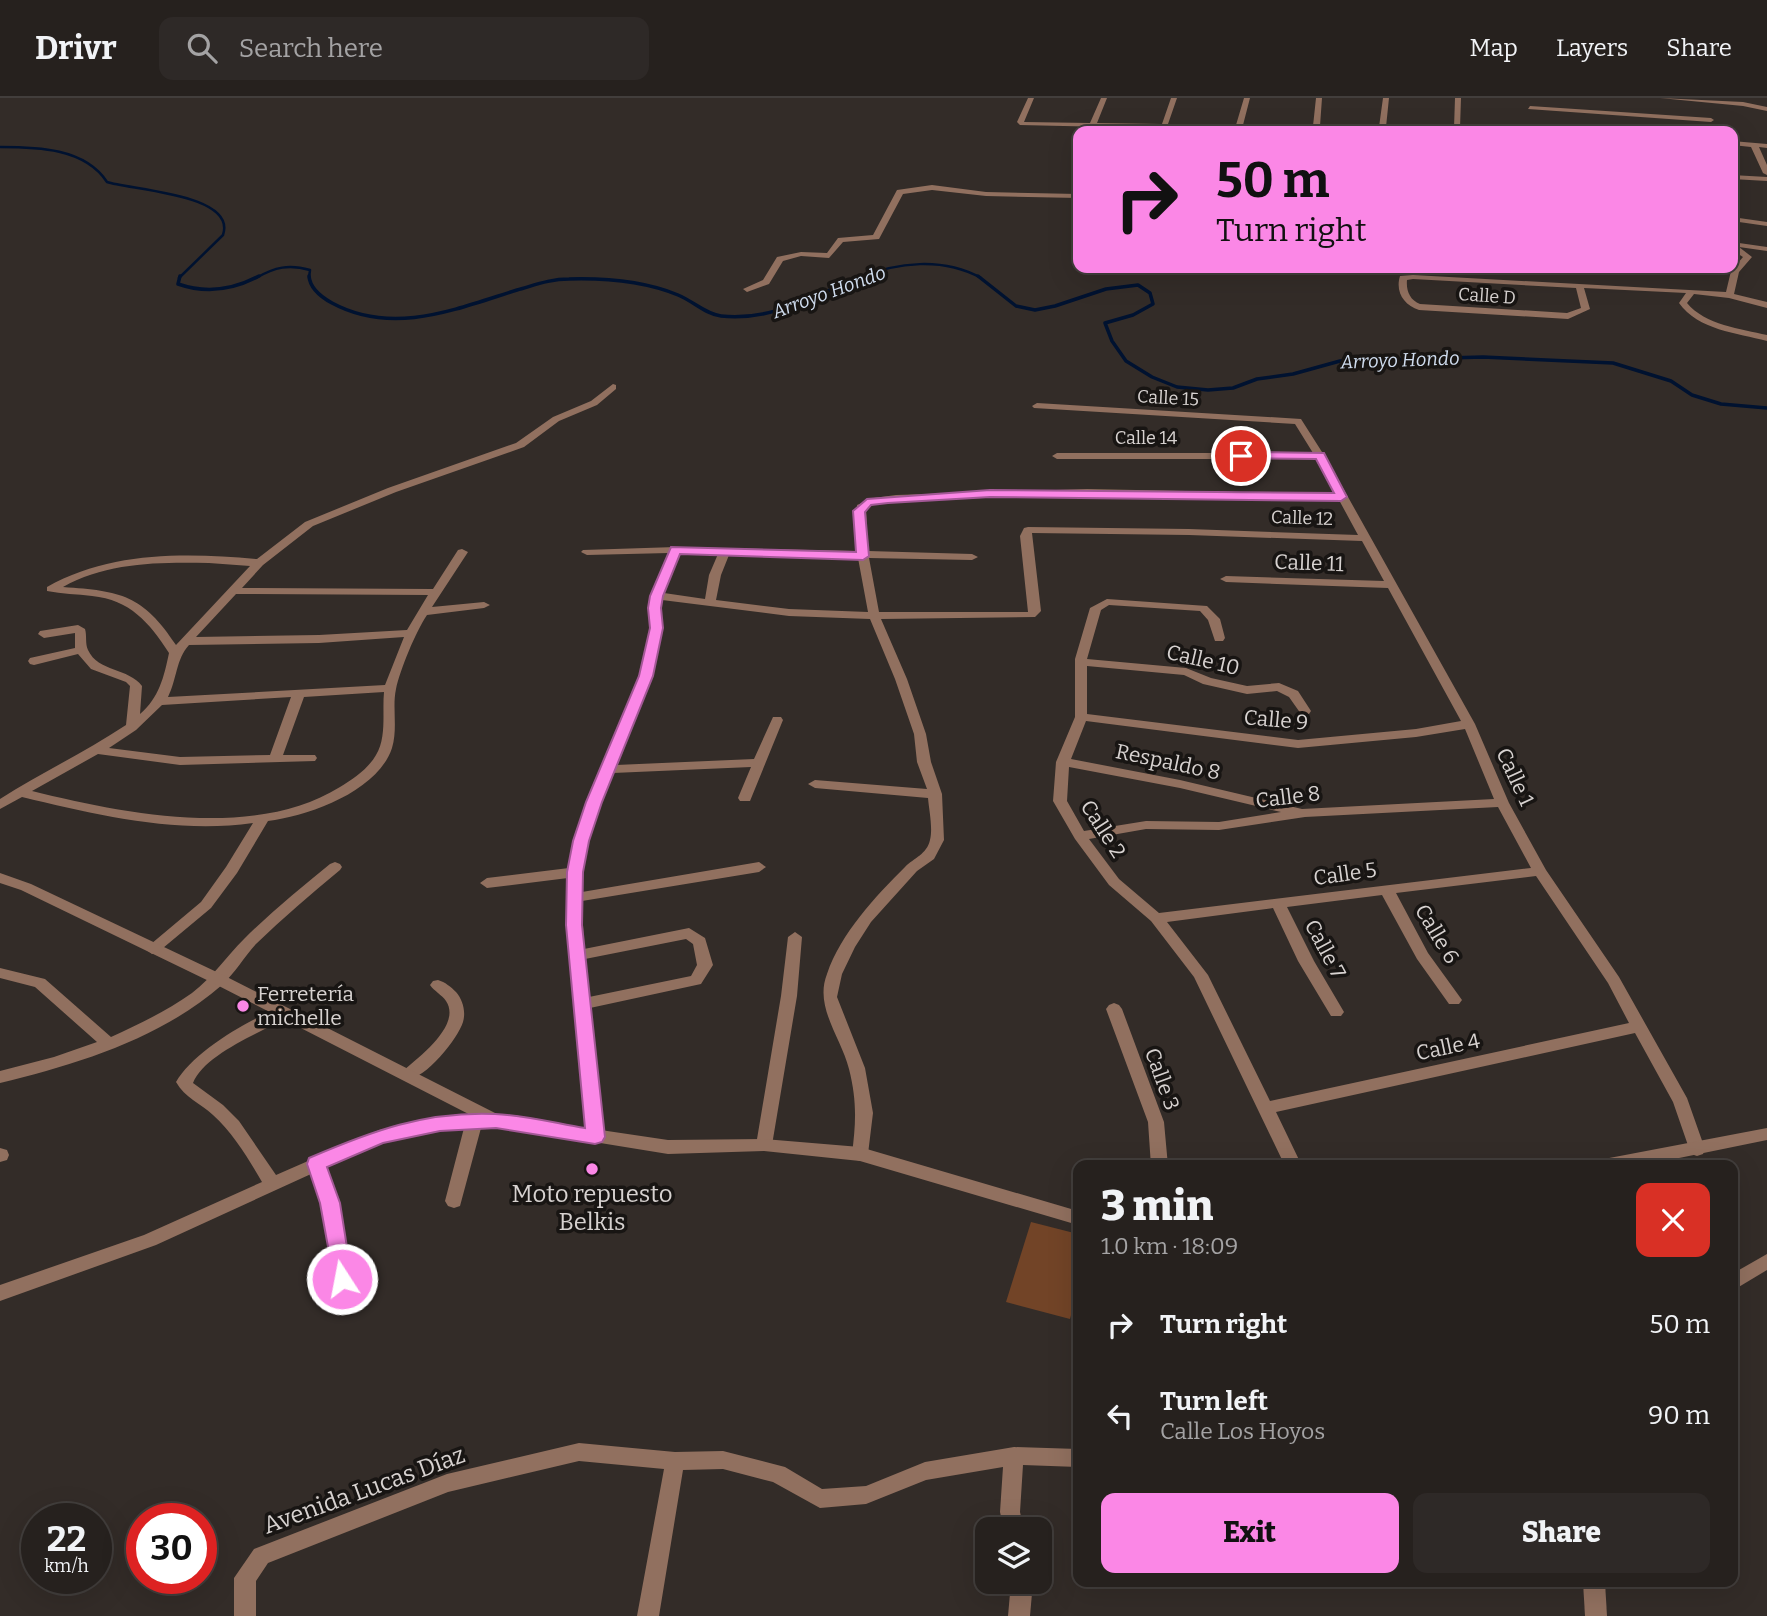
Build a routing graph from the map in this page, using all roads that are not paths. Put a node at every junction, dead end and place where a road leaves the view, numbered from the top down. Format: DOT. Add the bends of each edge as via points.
graph roads {
  1 [pos="1031,98"];
  2 [pos="1104,98"];
  3 [pos="1174,98"];
  4 [pos="1247,98"];
  5 [pos="1319,98"];
  6 [pos="1386,98"];
  7 [pos="1458,98"];
  8 [pos="1529,98"];
  9 [pos="1663,98"];
  10 [pos="1708,100"];
  11 [pos="1530,108"];
  12 [pos="1767,109"];
  13 [pos="1711,120"];
  14 [pos="1092,126"];
  15 [pos="1164,126"];
  16 [pos="1240,126"];
  17 [pos="1316,126"];
  18 [pos="1382,126"];
  19 [pos="1457,126"];
  20 [pos="1532,126"];
  21 [pos="1710,126"];
  22 [pos="1738,144"];
  23 [pos="1754,145"];
  24 [pos="1767,146"];
  25 [pos="1767,173"];
  26 [pos="1738,177"];
  27 [pos="1767,179"];
  28 [pos="1073,196"];
  29 [pos="1738,220"];
  30 [pos="1767,224"];
  31 [pos="1738,246"];
  32 [pos="1767,248"];
  33 [pos="1738,250"];
  34 [pos="1738,268"];
  35 [pos="1734,273"];
  36 [pos="1579,285"];
  37 [pos="747,289"];
  38 [pos="1692,291"];
  39 [pos="1729,295"];
  40 [pos="1767,304"];
  41 [pos="1767,338"];
  42 [pos="613,387"];
  43 [pos="1037,406"];
  44 [pos="1298,421"];
  45 [pos="1057,456"];
  46 [pos="1320,456"];
  47 [pos="1341,497"];
  48 [pos="1364,538"];
  49 [pos="676,550"];
  50 [pos="725,551"];
  51 [pos="463,552"];
  52 [pos="587,552"];
  53 [pos="863,556"];
  54 [pos="972,557"];
  55 [pos="259,563"];
  56 [pos="1226,579"];
  57 [pos="1391,585"];
  58 [pos="233,591"];
  59 [pos="436,592"];
  60 [pos="657,596"];
  61 [pos="710,603"];
  62 [pos="484,605"];
  63 [pos="422,612"];
  64 [pos="874,616"];
  65 [pos="410,633"];
  66 [pos="44,634"];
  67 [pos="1219,638"];
  68 [pos="188,641"];
  69 [pos="81,650"];
  70 [pos="176,653"];
  71 [pos="34,661"];
  72 [pos="1081,662"];
  73 [pos="390,688"];
  74 [pos="299,693"];
  75 [pos="160,701"];
  76 [pos="1305,711"];
  77 [pos="1080,717"];
  78 [pos="777,720"];
  79 [pos="1469,724"];
  80 [pos="132,727"];
  81 [pos="94,750"];
  82 [pos="310,758"];
  83 [pos="275,759"];
  84 [pos="1063,762"];
  85 [pos="760,763"];
  86 [pos="607,769"];
  87 [pos="815,784"];
  88 [pos="18,792"];
  89 [pos="935,794"];
  90 [pos="745,798"];
  91 [pos="1502,803"];
  92 [pos="0,805"];
  93 [pos="1306,813"];
  94 [pos="264,817"];
  95 [pos="1080,836"];
  96 [pos="335,867"];
  97 [pos="759,867"];
  98 [pos="1541,871"];
  99 [pos="575,872"];
  100 [pos="0,878"];
  101 [pos="487,883"];
  102 [pos="1386,889"];
  103 [pos="574,898"];
  104 [pos="1279,905"];
  105 [pos="1156,918"];
  106 [pos="795,937"];
  107 [pos="152,949"];
  108 [pos="577,955"];
  109 [pos="0,973"];
  110 [pos="218,979"];
  111 [pos="438,985"];
  112 [pos="1454,1000"];
  113 [pos="583,1004"];
  114 [pos="1114,1009"];
  115 [pos="1336,1012"];
  116 [pos="284,1013"];
  117 [pos="1639,1026"];
  118 [pos="109,1044"];
  119 [pos="409,1074"];
  120 [pos="0,1077"];
  121 [pos="1266,1108"];
  122 [pos="496,1121"];
  123 [pos="474,1122"];
  124 [pos="1767,1134"];
  125 [pos="595,1137"];
  126 [pos="764,1145"];
  127 [pos="1697,1149"];
  128 [pos="860,1154"];
  129 [pos="1159,1160"];
  130 [pos="1291,1160"];
  131 [pos="1625,1160"];
  132 [pos="316,1164"];
  133 [pos="272,1184"];
  134 [pos="454,1201"];
  135 [pos="1073,1217"];
  136 [pos="1767,1261"];
  137 [pos="342,1279"];
  138 [pos="1738,1280"];
  139 [pos="0,1293"];
  140 [pos="1014,1456"];
  141 [pos="1073,1458"];
  142 [pos="675,1461"];
  143 [pos="1011,1517"];
  144 [pos="1594,1587"];
  145 [pos="1021,1594"];
  146 [pos="245,1616"];
  147 [pos="648,1616"];
  148 [pos="1019,1616"];
  149 [pos="1596,1616"];
  1 -- 14 [label="street" via="1022,124"];
  2 -- 14 [label="street"];
  3 -- 15 [label="street"];
  4 -- 16 [label="street"];
  5 -- 17 [label="street"];
  6 -- 18 [label="street"];
  7 -- 19 [label="street"];
  8 -- 11 [label="street"];
  9 -- 10 [label="street"];
  10 -- 12 [label="street"];
  10 -- 13 [label="street"];
  11 -- 13 [label="street"];
  11 -- 20 [label="street"];
  13 -- 21 [label="street"];
  22 -- 23 [label="street"];
  23 -- 24 [label="street"];
  23 -- 25 [label="street"];
  26 -- 27 [label="street"];
  28 -- 37 [label="street" via="998,195 941,187 900,191 876,237 841,240 829,256 801,254 780,259 766,282"];
  29 -- 30 [label="street"];
  31 -- 32 [label="street"];
  33 -- 34 [label="street" via="1748,257"];
  35 -- 39 [label="street"];
  36 -- 36 [label="street, Calle D" via="1586,309 1568,316 1412,306 1401,284 1403,278 1426,277"];
  36 -- 38 [label="street"];
  38 -- 39 [label="street"];
  38 -- 41 [label="street" via="1683,303 1691,313"];
  39 -- 40 [label="street"];
  42 -- 55 [label="street" via="594,403 556,419 520,445 309,524"];
  43 -- 44 [label="street, Calle 15"];
  44 -- 46 [label="street, Calle 1"];
  45 -- 46 [label="street, Calle 14"];
  46 -- 47 [label="street, Calle 1"];
  47 -- 48 [label="street, Calle 1"];
  47 -- 53 [label="street" via="990,494 867,502 859,511"];
  48 -- 57 [label="street, Calle 1"];
  48 -- 64 [label="street, Calle 12" via="1028,530 1035,614"];
  49 -- 50 [label="street"];
  49 -- 52 [label="street"];
  49 -- 60 [label="street"];
  50 -- 53 [label="street"];
  50 -- 61 [label="street"];
  51 -- 59 [label="street"];
  53 -- 54 [label="street"];
  53 -- 64 [label="street"];
  55 -- 58 [label="street"];
  55 -- 70 [label="street" via="178,558 138,562 96,570 51,589 112,594 138,606 157,623"];
  56 -- 57 [label="street, Calle 11"];
  57 -- 79 [label="street, Calle 1"];
  58 -- 59 [label="street"];
  58 -- 68 [label="street"];
  59 -- 63 [label="street"];
  60 -- 61 [label="street"];
  60 -- 86 [label="street" via="657,628 646,676"];
  61 -- 64 [label="street"];
  62 -- 63 [label="street"];
  63 -- 65 [label="street"];
  64 -- 89 [label="street" via="920,734 923,762"];
  65 -- 68 [label="street"];
  65 -- 73 [label="street"];
  66 -- 69 [label="street" via="78,629"];
  67 -- 72 [label="street, Calle 2" via="1214,619 1203,608 1107,602 1096,608"];
  68 -- 70 [label="street"];
  69 -- 71 [label="street"];
  69 -- 80 [label="street" via="95,666 130,679 136,687"];
  70 -- 75 [label="street"];
  72 -- 76 [label="street, Calle 10" via="1186,672 1247,691 1279,687 1294,694"];
  72 -- 77 [label="street, Calle 2"];
  73 -- 74 [label="street"];
  73 -- 94 [label="street" via="386,747 369,771 340,794 318,804"];
  74 -- 75 [label="street"];
  74 -- 83 [label="street"];
  75 -- 80 [label="street"];
  77 -- 79 [label="street, Calle 9" via="1298,744"];
  77 -- 84 [label="street, Calle 2"];
  78 -- 85 [label="street"];
  79 -- 91 [label="street, Calle 1"];
  80 -- 81 [label="street"];
  81 -- 83 [label="street" via="180,761"];
  81 -- 88 [label="street"];
  82 -- 83 [label="street"];
  84 -- 93 [label="street, Respaldo 8"];
  84 -- 95 [label="street, Calle 2" via="1060,801"];
  85 -- 86 [label="street"];
  85 -- 90 [label="street"];
  86 -- 99 [label="street"];
  87 -- 89 [label="street"];
  88 -- 92 [label="street"];
  88 -- 94 [label="street" via="100,811 162,819 223,822"];
  89 -- 128 [label="street" via="937,840 929,856 912,868 866,919 834,974 829,997 857,1068 866,1113"];
  91 -- 93 [label="street, Calle 8"];
  91 -- 98 [label="street, Calle 1"];
  93 -- 95 [label="street, Calle 8" via="1230,825 1146,825"];
  94 -- 107 [label="street" via="205,905"];
  95 -- 105 [label="street, Calle 2" via="1114,882"];
  96 -- 110 [label="street" via="261,931"];
  97 -- 103 [label="street"];
  98 -- 102 [label="street, Calle 5"];
  98 -- 117 [label="street, Calle 1"];
  99 -- 101 [label="street"];
  99 -- 103 [label="street"];
  100 -- 107 [label="street"];
  102 -- 104 [label="street, Calle 5"];
  102 -- 112 [label="street, Calle 6" via="1422,955"];
  103 -- 108 [label="street"];
  104 -- 105 [label="street, Calle 5"];
  104 -- 115 [label="street, Calle 7"];
  105 -- 121 [label="street, Calle 2" via="1200,975"];
  106 -- 126 [label="street"];
  107 -- 110 [label="street"];
  108 -- 113 [label="street"];
  108 -- 113 [label="street" via="689,933 699,942 705,965 696,980"];
  109 -- 118 [label="street" via="40,983"];
  110 -- 116 [label="street"];
  110 -- 118 [label="street" via="167,1016"];
  111 -- 119 [label="street" via="454,999 454,1024 442,1046"];
  113 -- 125 [label="street"];
  114 -- 129 [label="street, Calle 3" via="1156,1122"];
  116 -- 119 [label="street"];
  116 -- 133 [label="street" via="208,1056 184,1082 191,1094 216,1108 250,1147"];
  117 -- 121 [label="street, Calle 4"];
  117 -- 127 [label="street, Calle 1" via="1681,1102"];
  118 -- 120 [label="street"];
  119 -- 122 [label="street"];
  121 -- 130 [label="street, Calle 2"];
  122 -- 123 [label="street"];
  122 -- 125 [label="street"];
  123 -- 132 [label="street" via="379,1136"];
  123 -- 134 [label="street"];
  124 -- 127 [label="street"];
  125 -- 126 [label="street" via="668,1147"];
  126 -- 128 [label="street"];
  127 -- 131 [label="street"];
  128 -- 135 [label="street"];
  132 -- 133 [label="street"];
  132 -- 137 [label="street" via="330,1203"];
  133 -- 139 [label="street" via="150,1240"];
  136 -- 138 [label="street"];
  140 -- 141 [label="street, Avenida Lucas Díaz"];
  140 -- 142 [label="street, Avenida Lucas Díaz" via="925,1471 866,1495 820,1499 778,1474 723,1460"];
  140 -- 143 [label="street"];
  142 -- 146 [label="street, Avenida Lucas Díaz" via="579,1452 447,1483 261,1556 245,1578"];
  142 -- 147 [label="street"];
  144 -- 149 [label="street"];
  145 -- 148 [label="street"];
}
